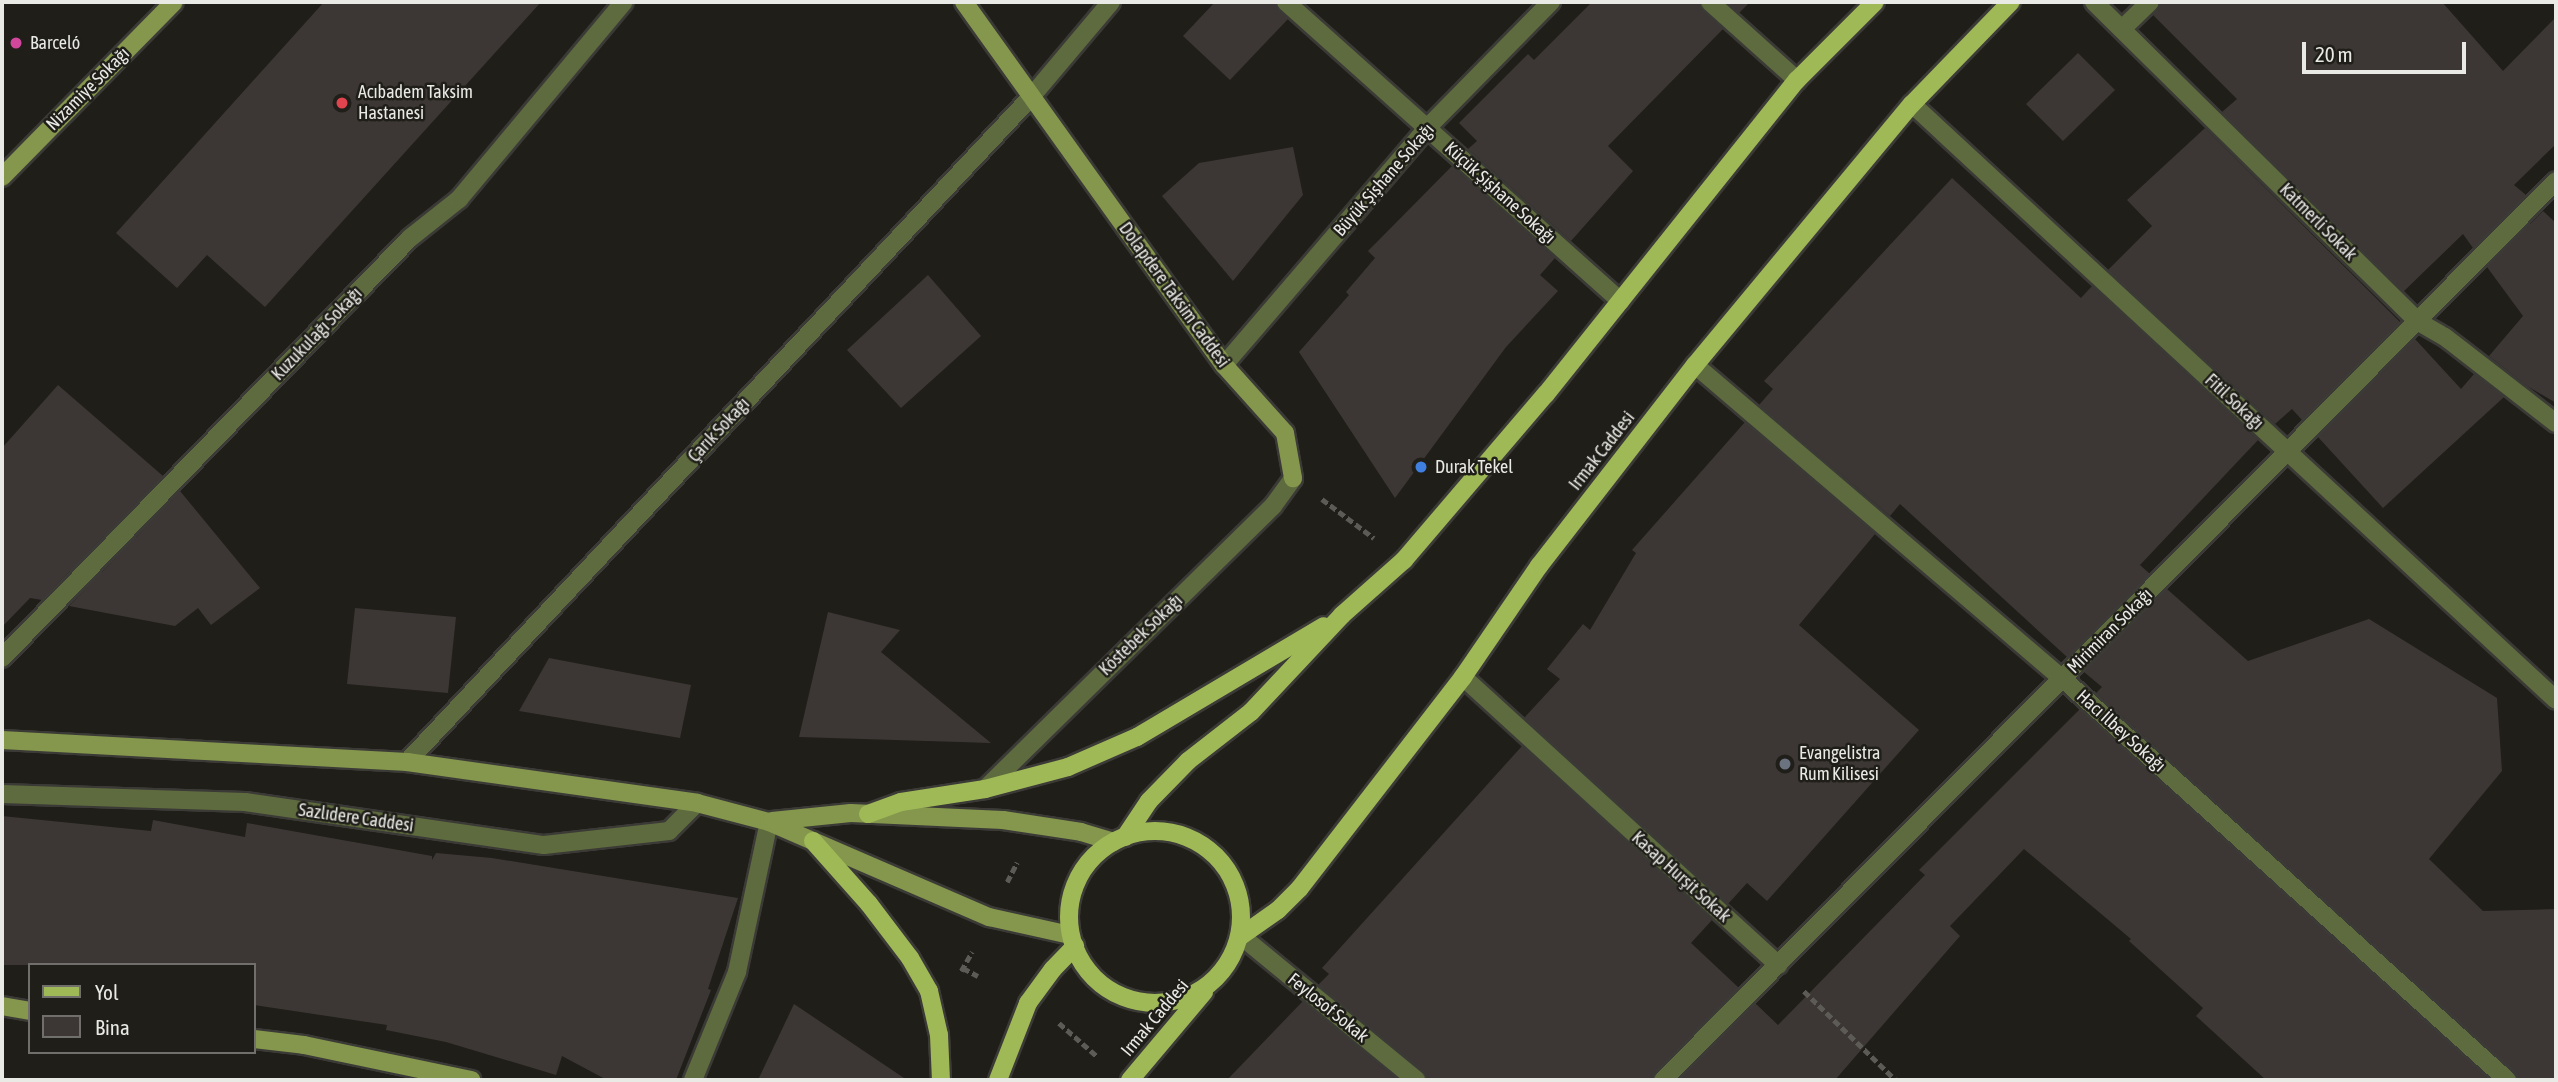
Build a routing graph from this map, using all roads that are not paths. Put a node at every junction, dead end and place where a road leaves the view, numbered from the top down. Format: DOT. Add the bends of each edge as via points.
graph roads {
  1 [pos="174,2"];
  2 [pos="624,2"];
  3 [pos="964,2"];
  4 [pos="1111,2"];
  5 [pos="1286,2"];
  6 [pos="1552,2"];
  7 [pos="1710,2"];
  8 [pos="1875,2"];
  9 [pos="2011,2"];
  10 [pos="2094,2"];
  11 [pos="2150,2"];
  12 [pos="2123,29"];
  13 [pos="1797,80"];
  14 [pos="1031,97"];
  15 [pos="1912,104"];
  16 [pos="1427,128"];
  17 [pos="2,177"];
  18 [pos="2553,189"];
  19 [pos="1621,301"];
  20 [pos="2417,321"];
  21 [pos="1224,365"];
  22 [pos="1695,365"];
  23 [pos="2556,423"];
  24 [pos="2287,452"];
  25 [pos="1293,478"];
  26 [pos="1342,615"];
  27 [pos="2,658"];
  28 [pos="1463,677"];
  29 [pos="2062,678"];
  30 [pos="2556,700"];
  31 [pos="2,740"];
  32 [pos="407,762"];
  33 [pos="985,789"];
  34 [pos="2,794"];
  35 [pos="697,803"];
  36 [pos="868,814"];
  37 [pos="769,822"];
  38 [pos="1120,839"];
  39 [pos="813,841"];
  40 [pos="1241,936"];
  41 [pos="1073,941"];
  42 [pos="1778,965"];
  43 [pos="1213,982"];
  44 [pos="2,1006"];
  45 [pos="28,1011"];
  46 [pos="256,1039"];
  47 [pos="471,1080"];
  48 [pos="693,1080"];
  49 [pos="941,1080"];
  50 [pos="998,1080"];
  51 [pos="1130,1080"];
  52 [pos="1416,1080"];
  53 [pos="1663,1080"];
  54 [pos="2507,1080"];
  1 -- 17 [label="main road, Nizamiye Sokağı"];
  2 -- 27 [label="street, Kuzukulağı Sokağı" via="459,199 410,238"];
  3 -- 14 [label="main road, Dolapdere Taksim Caddesi"];
  4 -- 14 [label="street, Çarık Sokağı"];
  5 -- 16 [label="street, Küçük Şişhane Sokağı"];
  6 -- 16 [label="street, Büyük Şişhane Sokağı"];
  7 -- 13 [label="street"];
  8 -- 13 [label="main road"];
  9 -- 15 [label="main road, Irmak Caddesi"];
  10 -- 12 [label="street, Katmerli Sokak"];
  11 -- 12 [label="street"];
  12 -- 20 [label="street, Katmerli Sokak"];
  13 -- 19 [label="main road"];
  14 -- 21 [label="main road, Dolapdere Taksim Caddesi"];
  14 -- 32 [label="street, Çarık Sokağı"];
  15 -- 22 [label="main road, Irmak Caddesi"];
  15 -- 24 [label="street, Fitil Sokağı"];
  16 -- 19 [label="street, Küçük Şişhane Sokağı"];
  16 -- 21 [label="street, Büyük Şişhane Sokağı"];
  18 -- 20 [label="street, Mirimiran Sokağı"];
  19 -- 26 [label="main road" via="1404,560"];
  20 -- 23 [label="street, Katmerli Sokak" via="2445,337"];
  20 -- 24 [label="street, Mirimiran Sokağı"];
  21 -- 25 [label="main road, Dolapdere Taksim Caddesi" via="1285,433"];
  22 -- 28 [label="main road, Irmak Caddesi" via="1539,566"];
  22 -- 29 [label="street, Hacı İlbey Sokağı"];
  24 -- 29 [label="street, Mirimiran Sokağı"];
  24 -- 30 [label="street, Fitil Sokağı"];
  25 -- 33 [label="street, Köstebek Sokağı" via="1273,506"];
  26 -- 33 [label="main road" via="1137,737 1068,767"];
  26 -- 38 [label="main road" via="1251,712 1188,761"];
  28 -- 40 [label="main road, Irmak Caddesi" via="1300,888"];
  28 -- 42 [label="street, Kasap Hurşit Sokak"];
  29 -- 42 [label="street, Mirimiran Sokağı"];
  29 -- 54 [label="street, Hacı İlbey Sokağı"];
  31 -- 32 [label="main road"];
  32 -- 35 [label="main road"];
  33 -- 36 [label="main road" via="935,795"];
  34 -- 35 [label="street, Sazlıdere Caddesi" via="245,802 544,845 669,831"];
  35 -- 37 [label="main road"];
  36 -- 37 [label="main road"];
  36 -- 38 [label="main road" via="1003,820"];
  37 -- 39 [label="main road"];
  37 -- 48 [label="street" via="737,972"];
  38 -- 40 [label="main road" via="1150,830 1186,834 1213,850 1233,875 1242,905"];
  38 -- 41 [label="main road" via="1089,859 1073,889 1068,912"];
  39 -- 41 [label="main road" via="989,917"];
  39 -- 49 [label="main road" via="869,904 929,991 939,1035"];
  40 -- 43 [label="main road" via="1231,961"];
  40 -- 52 [label="street, Feylosof Sokak"];
  41 -- 43 [label="main road" via="1080,960 1097,981 1144,1003 1192,995"];
  41 -- 50 [label="main road" via="1028,1003"];
  42 -- 53 [label="street, Mirimiran Sokağı"];
  43 -- 51 [label="main road, Irmak Caddesi"];
  44 -- 45 [label="main road"];
  46 -- 47 [label="main road"];
}
